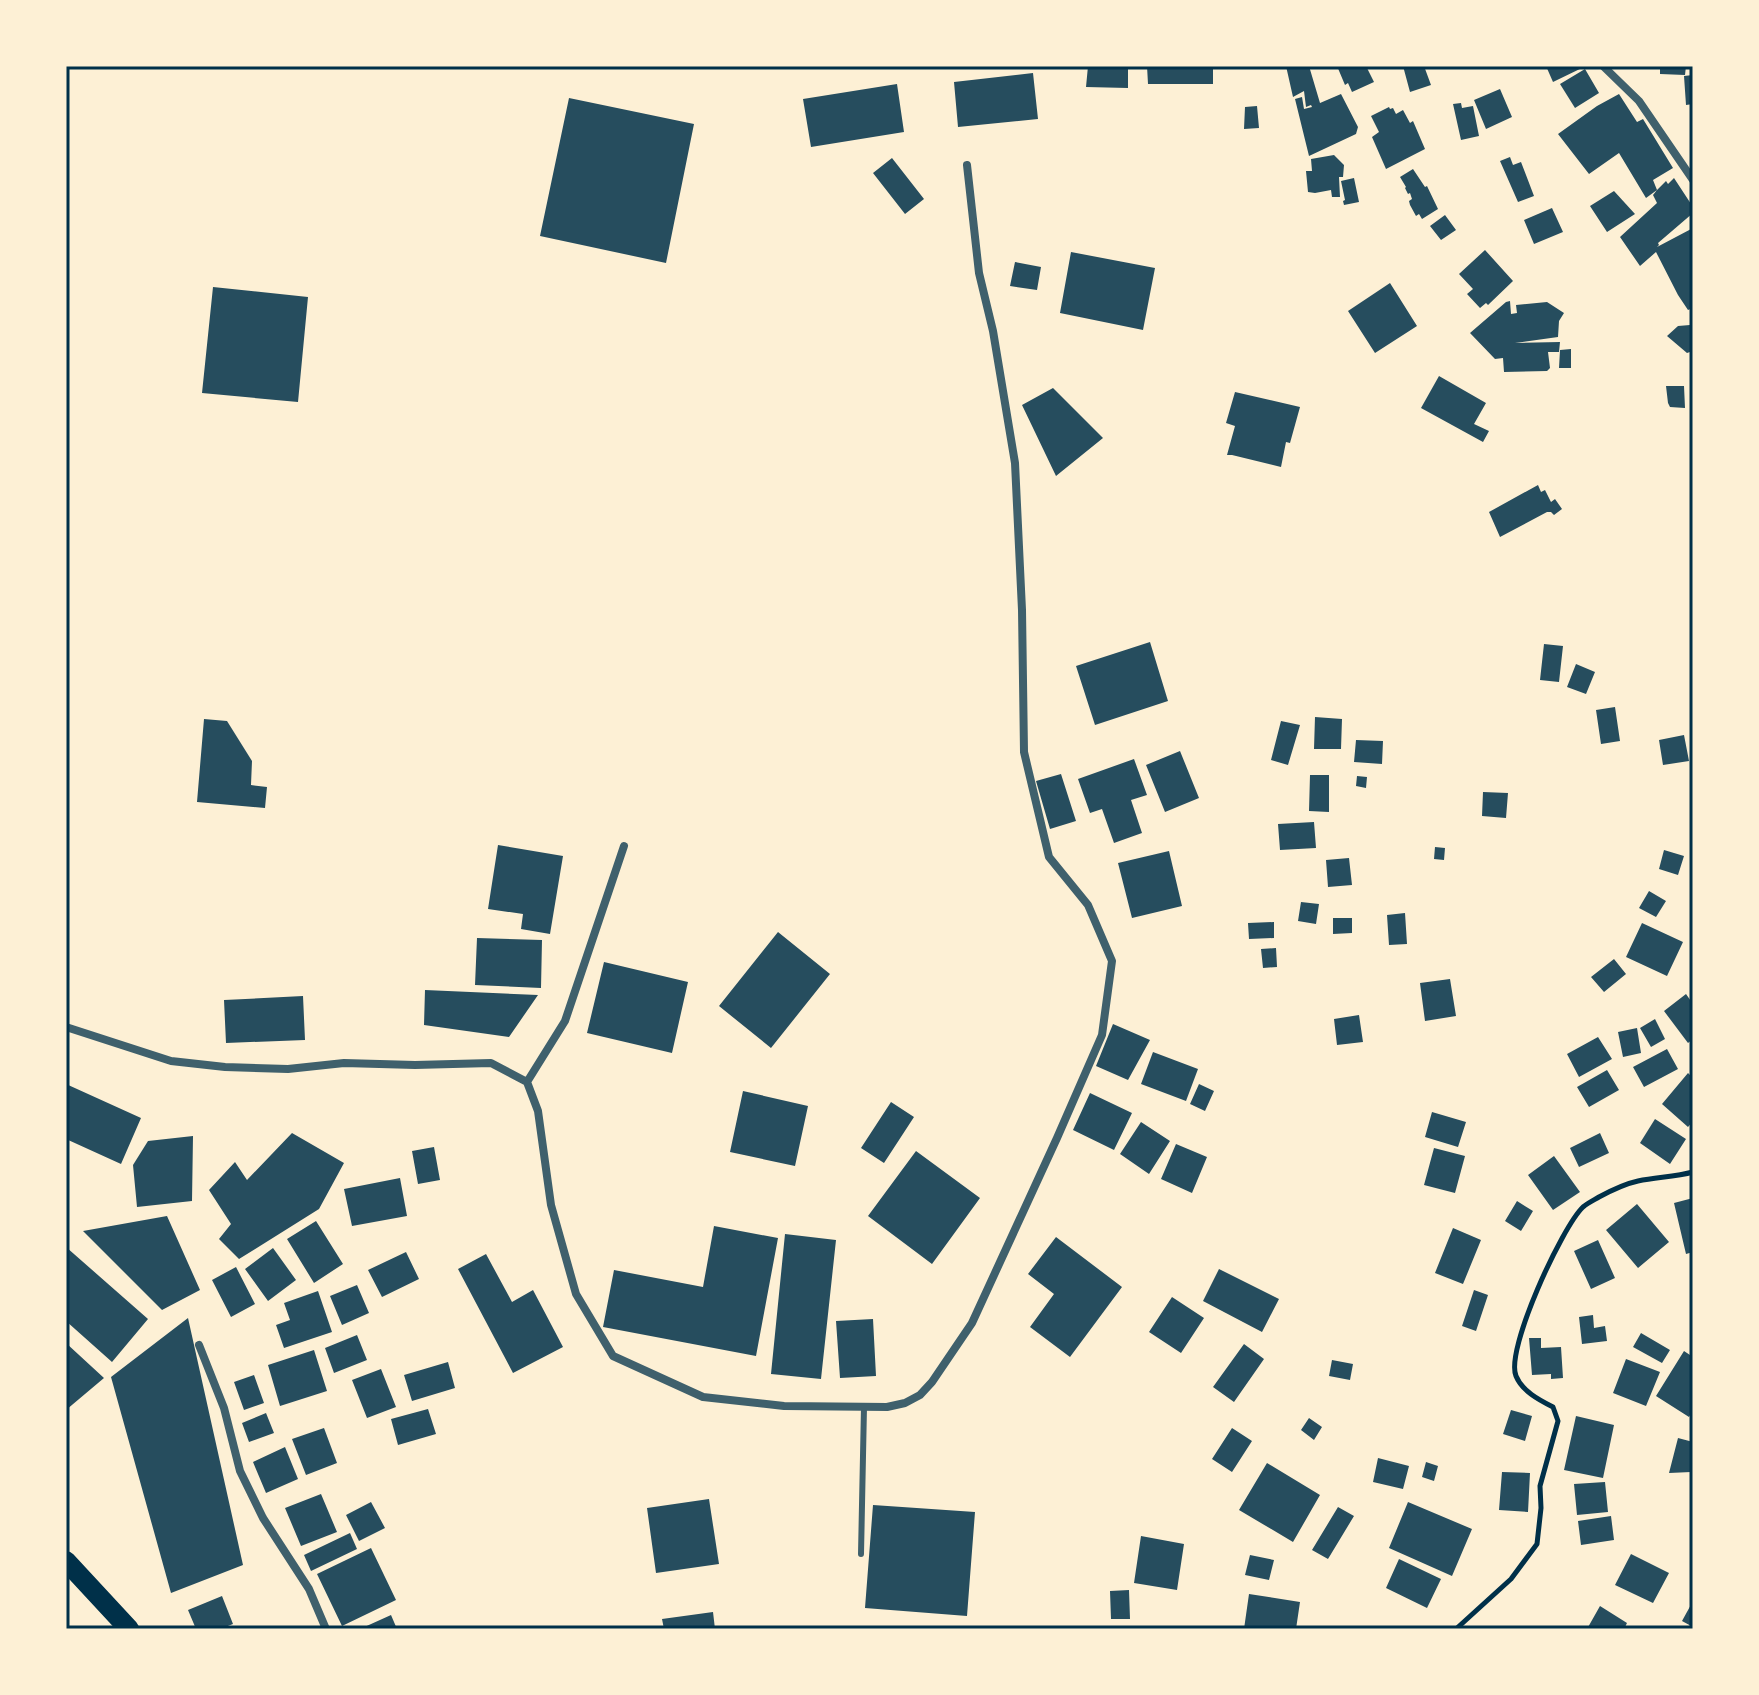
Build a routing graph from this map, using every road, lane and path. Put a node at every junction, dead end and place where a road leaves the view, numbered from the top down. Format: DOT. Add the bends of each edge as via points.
graph roads {
  1 [pos="1603,66"];
  2 [pos="967,165"];
  3 [pos="1693,180"];
  4 [pos="624,846"];
  5 [pos="66,1027"];
  6 [pos="527,1082"];
  7 [pos="1693,1172"];
  8 [pos="199,1345"];
  9 [pos="864,1407"];
  10 [pos="861,1554"];
  11 [pos="66,1561"];
  12 [pos="129,1629"];
  13 [pos="326,1629"];
  14 [pos="1456,1629"];
  1 -- 3 [label="street" via="1639,101"];
  2 -- 9 [label="street" via="979,273 1015,463 1024,752 1049,857 1088,905 1112,961 1102,1035 972,1323 920,1395 887,1407"];
  4 -- 6 [label="street" via="565,1021"];
  5 -- 6 [label="street" via="171,1061 288,1069 344,1063 491,1063"];
  6 -- 9 [label="street" via="538,1111 551,1205 576,1294 613,1356 703,1397"];
  7 -- 14 [label="path" via="1617,1187 1584,1206 1565,1231 1535,1296 1515,1362 1526,1389 1553,1407 1558,1421 1540,1486 1537,1544 1511,1579"];
  8 -- 13 [label="street" via="224,1408 240,1471 309,1589"];
  9 -- 10 [label="lane"];
  11 -- 12 [label="main road"];
}
